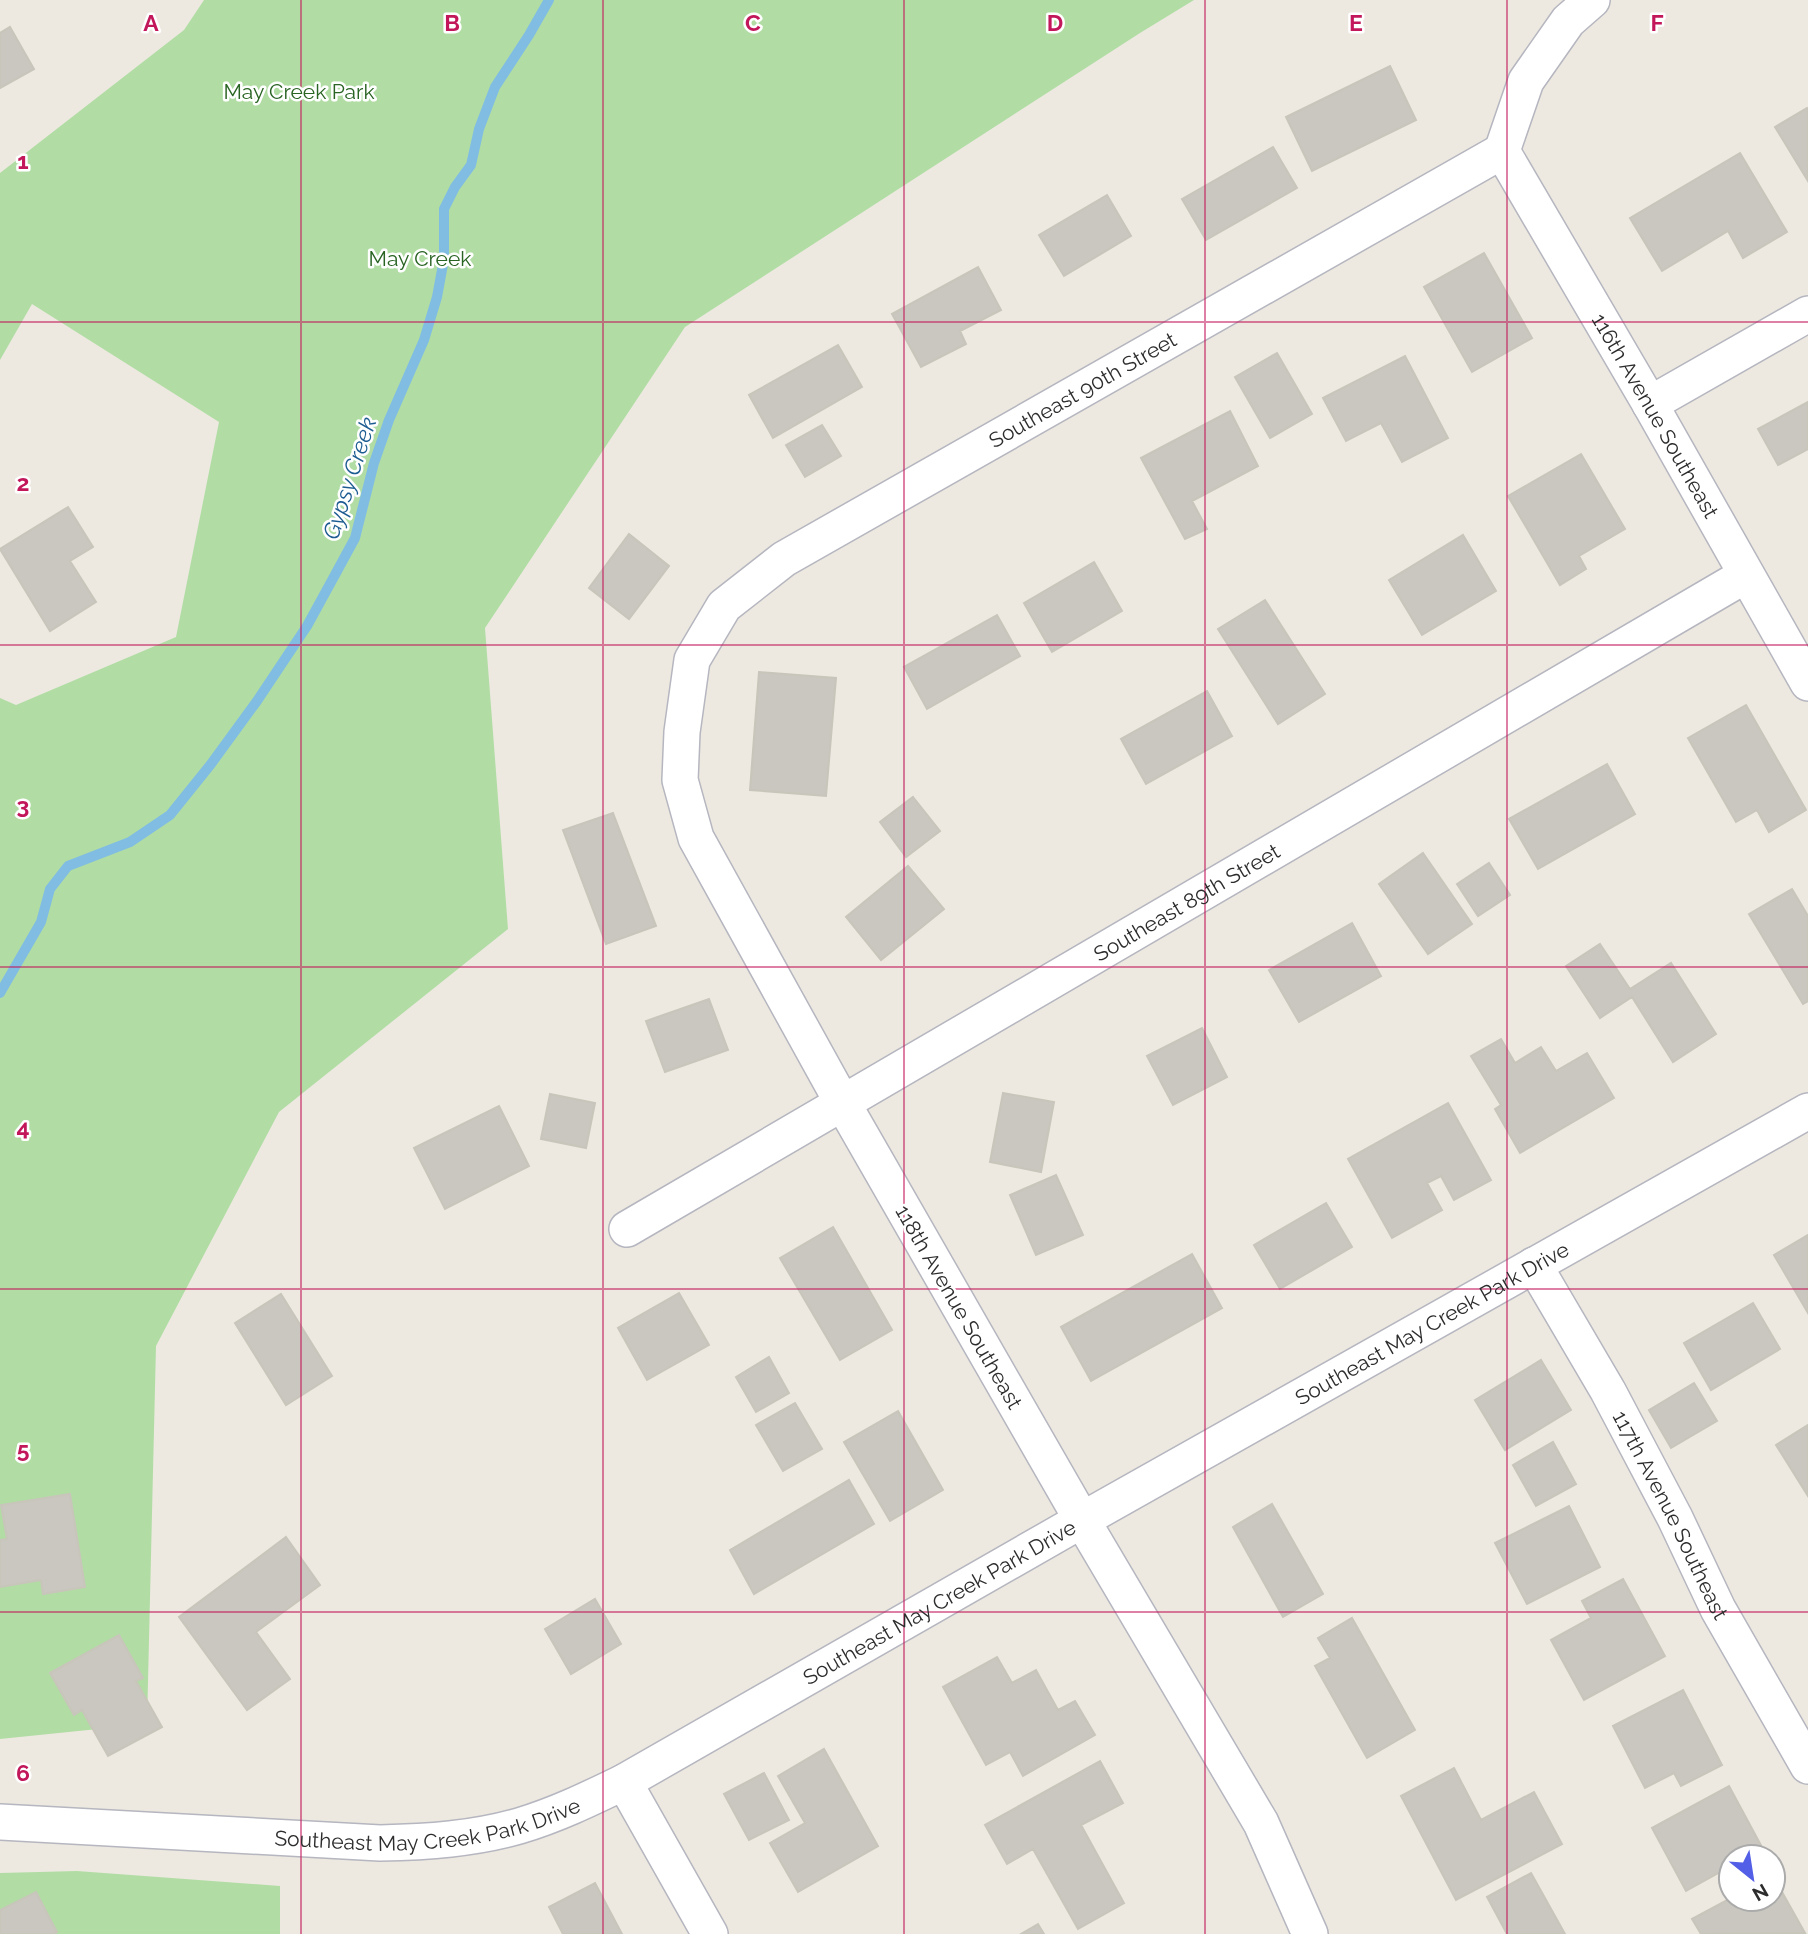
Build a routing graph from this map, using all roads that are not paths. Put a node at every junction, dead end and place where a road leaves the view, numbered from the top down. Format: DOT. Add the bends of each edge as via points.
graph roads {
  1 [pos="1592,0"];
  2 [pos="1502,151"];
  3 [pos="1808,314"];
  4 [pos="1650,404"];
  5 [pos="1746,575"];
  6 [pos="692,660"];
  7 [pos="1808,683"];
  8 [pos="842,1102"];
  9 [pos="1808,1111"];
  10 [pos="627,1229"];
  11 [pos="1534,1265"];
  12 [pos="1082,1520"];
  13 [pos="1808,1766"];
  14 [pos="624,1782"];
  15 [pos="0,1822"];
  16 [pos="710,1934"];
  17 [pos="1310,1934"];
  1 -- 2 [label="street" via="1568,21 1526,81"];
  2 -- 4 [label="street, 116th Avenue Southeast"];
  2 -- 6 [label="street, Southeast 90th Street" via="784,559 724,606"];
  3 -- 4 [label="street"];
  4 -- 5 [label="street, 116th Avenue Southeast"];
  5 -- 7 [label="street, 116th Avenue Southeast"];
  5 -- 8 [label="street, Southeast 89th Street"];
  6 -- 8 [label="street, 118th Avenue Southeast" via="680,780 696,838"];
  8 -- 10 [label="street, Southeast 89th Street"];
  8 -- 12 [label="street, 118th Avenue Southeast"];
  9 -- 11 [label="street, Southeast May Creek Park Drive"];
  11 -- 12 [label="street, Southeast May Creek Park Drive"];
  11 -- 13 [label="street, 117th Avenue Southeast" via="1608,1391 1718,1609"];
  12 -- 14 [label="street, Southeast May Creek Park Drive"];
  12 -- 17 [label="street, 118th Avenue Southeast" via="1261,1823"];
  14 -- 15 [label="street, Southeast May Creek Park Drive" via="517,1826 426,1842"];
  14 -- 16 [label="street"];
}
